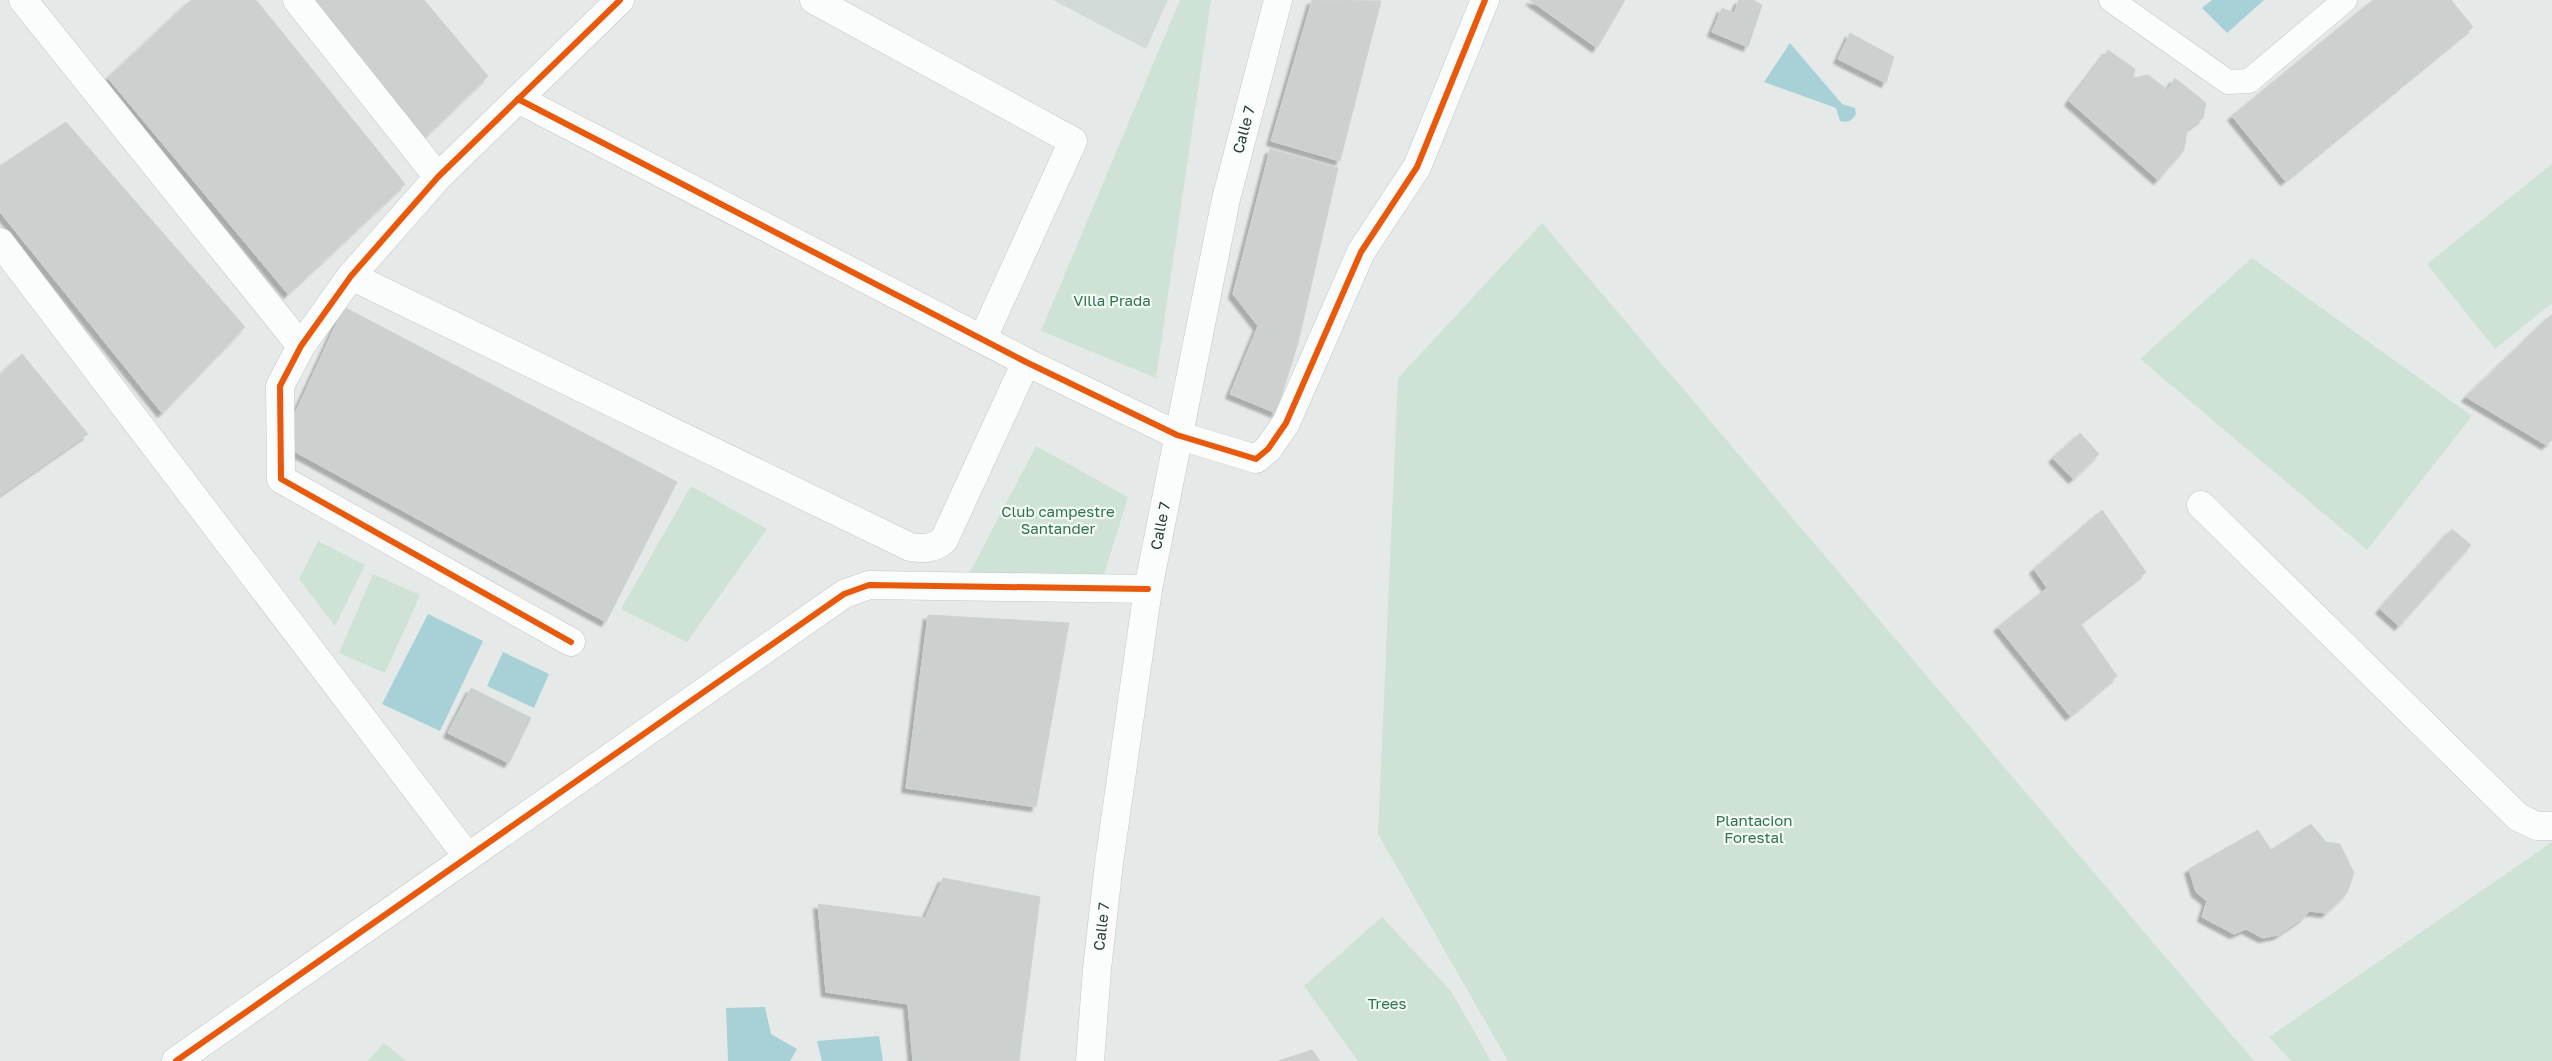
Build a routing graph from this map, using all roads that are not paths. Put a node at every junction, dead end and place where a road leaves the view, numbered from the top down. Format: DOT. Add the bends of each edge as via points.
graph roads {
  1 [pos="23,0"];
  2 [pos="297,0"];
  3 [pos="620,0"];
  4 [pos="814,0"];
  5 [pos="1278,0"];
  6 [pos="1485,0"];
  7 [pos="2110,0"];
  8 [pos="2345,0"];
  9 [pos="518,99"];
  10 [pos="438,177"];
  11 [pos="0,242"];
  12 [pos="351,276"];
  13 [pos="983,338"];
  14 [pos="301,346"];
  15 [pos="1026,362"];
  16 [pos="1177,435"];
  17 [pos="2201,505"];
  18 [pos="1148,589"];
  19 [pos="571,642"];
  20 [pos="2552,826"];
  21 [pos="467,856"];
  22 [pos="176,1061"];
  23 [pos="1090,1061"];
  1 -- 14 [label="street"];
  2 -- 10 [label="street"];
  3 -- 9 [label="street"];
  4 -- 13 [label="street" via="1073,141"];
  5 -- 16 [label="street, Calle 7" via="1226,199"];
  6 -- 16 [label="street" via="1417,167 1361,252 1286,424 1268,449 1256,459"];
  7 -- 8 [label="lane" via="2228,82 2249,81"];
  9 -- 10 [label="street"];
  9 -- 13 [label="street"];
  10 -- 12 [label="street"];
  11 -- 21 [label="street"];
  12 -- 14 [label="street"];
  12 -- 15 [label="street" via="910,546 923,549 938,546 944,540"];
  13 -- 15 [label="street"];
  14 -- 19 [label="street" via="280,386 281,479"];
  15 -- 16 [label="street"];
  16 -- 18 [label="street, Calle 7"];
  17 -- 20 [label="street" via="2518,817 2537,826"];
  18 -- 21 [label="street" via="869,584 844,594"];
  18 -- 23 [label="street, Calle 7" via="1109,863"];
  21 -- 22 [label="street"];
}
